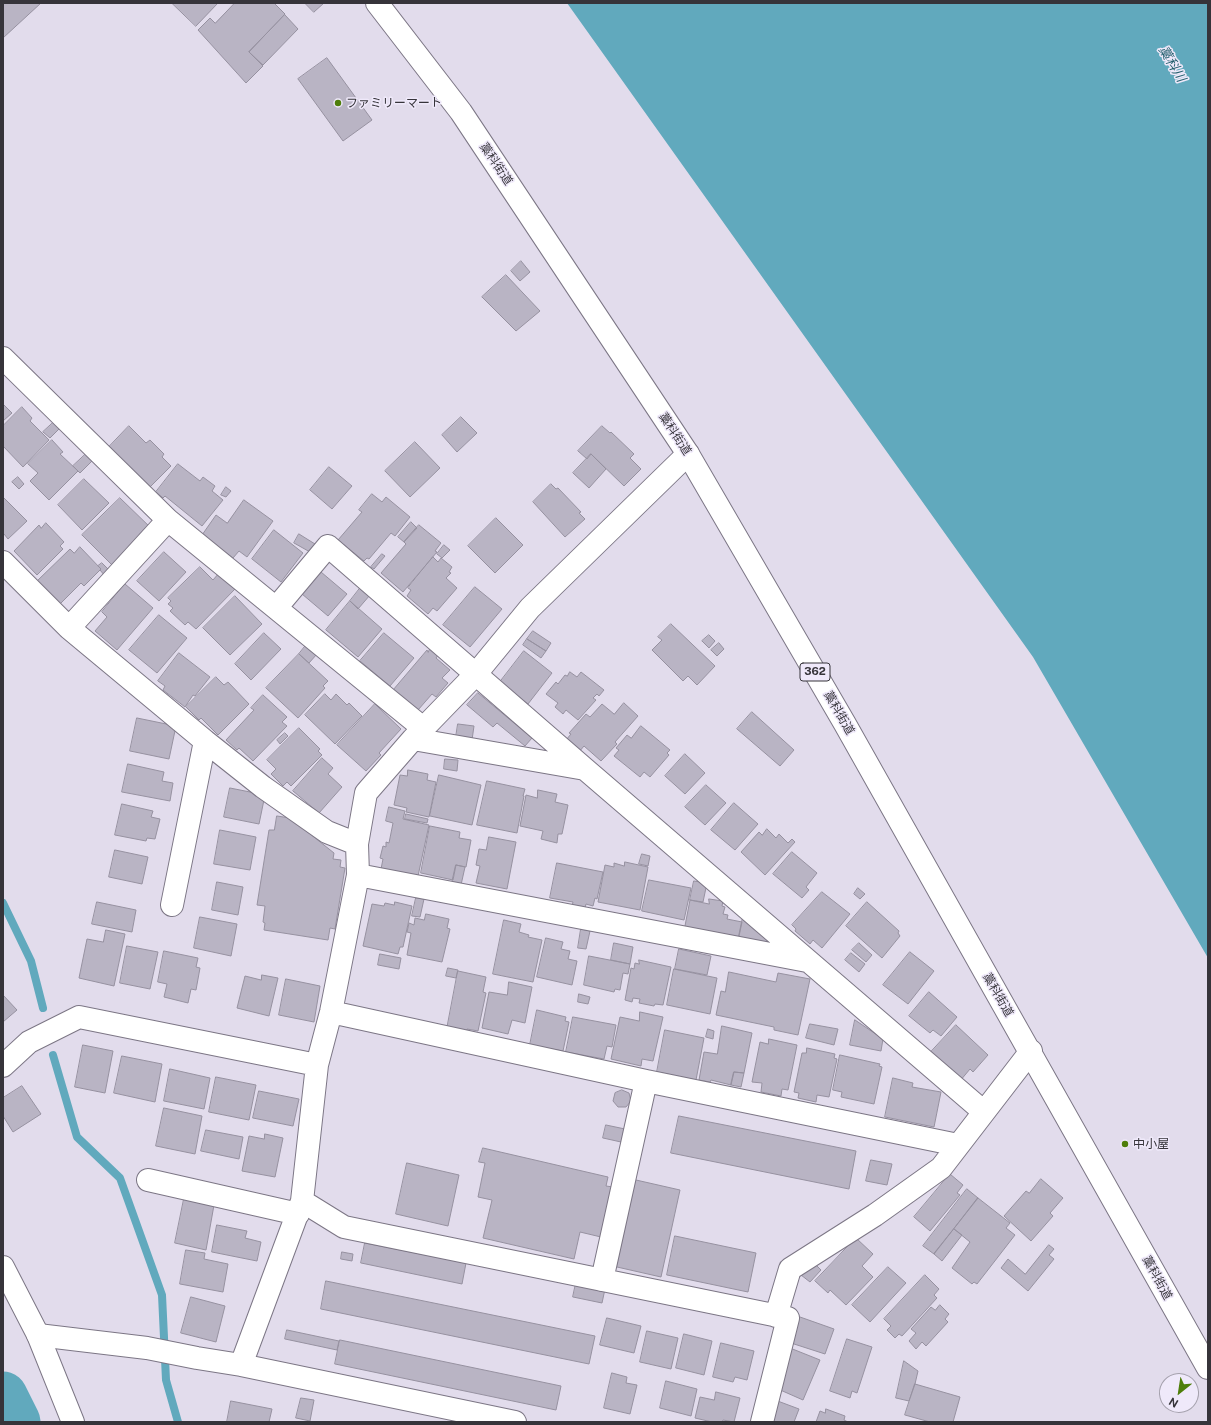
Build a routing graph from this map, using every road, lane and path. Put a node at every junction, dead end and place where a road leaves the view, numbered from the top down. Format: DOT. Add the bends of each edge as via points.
graph roads {
  1 [pos="377,3"];
  2 [pos="3,358"];
  3 [pos="688,454"];
  4 [pos="168,520"];
  5 [pos="3,562"];
  6 [pos="276,608"];
  7 [pos="69,628"];
  8 [pos="475,675"];
  9 [pos="418,733"];
  10 [pos="205,741"];
  11 [pos="585,770"];
  12 [pos="357,844"];
  13 [pos="358,875"];
  14 [pos="172,905"];
  15 [pos="808,961"];
  16 [pos="331,1012"];
  17 [pos="1030,1051"];
  18 [pos="317,1065"];
  19 [pos="3,1066"];
  20 [pos="646,1082"];
  21 [pos="984,1112"];
  22 [pos="958,1145"];
  23 [pos="148,1180"];
  24 [pos="300,1207"];
  25 [pos="3,1267"];
  26 [pos="602,1280"];
  27 [pos="776,1316"];
  28 [pos="38,1335"];
  29 [pos="241,1365"];
  30 [pos="1208,1368"];
  31 [pos="69,1421"];
  32 [pos="515,1422"];
  33 [pos="762,1422"];
  1 -- 3 [label="main road, 藁科街道 / 362" via="461,112"];
  2 -- 4 [label="main road"];
  3 -- 8 [label="main road" via="530,608"];
  3 -- 17 [label="main road, 藁科街道 / 362" via="845,724"];
  4 -- 6 [label="main road"];
  4 -- 7 [label="main road"];
  5 -- 7 [label="main road"];
  6 -- 8 [label="main road" via="328,546"];
  6 -- 9 [label="main road"];
  7 -- 10 [label="main road"];
  8 -- 9 [label="main road"];
  8 -- 11 [label="main road"];
  9 -- 11 [label="main road"];
  9 -- 12 [label="main road" via="366,793"];
  10 -- 12 [label="main road" via="263,787 327,832"];
  10 -- 14 [label="main road"];
  11 -- 15 [label="main road"];
  12 -- 13 [label="main road"];
  13 -- 15 [label="main road"];
  13 -- 16 [label="main road"];
  15 -- 21 [label="main road"];
  16 -- 18 [label="main road"];
  16 -- 20 [label="main road"];
  17 -- 21 [label="main road"];
  17 -- 30 [label="main road, 藁科街道 / 362"];
  18 -- 19 [label="main road" via="79,1017 29,1042"];
  18 -- 24 [label="main road"];
  20 -- 22 [label="main road"];
  20 -- 26 [label="main road"];
  21 -- 22 [label="main road"];
  22 -- 27 [label="main road" via="941,1168 875,1215 790,1269"];
  23 -- 24 [label="main road"];
  24 -- 26 [label="main road" via="344,1226"];
  24 -- 29 [label="main road"];
  25 -- 28 [label="main road"];
  26 -- 27 [label="main road"];
  27 -- 33 [label="main road" via="788,1318"];
  28 -- 29 [label="main road" via="147,1348"];
  28 -- 31 [label="main road"];
  29 -- 32 [label="main road"];
}
